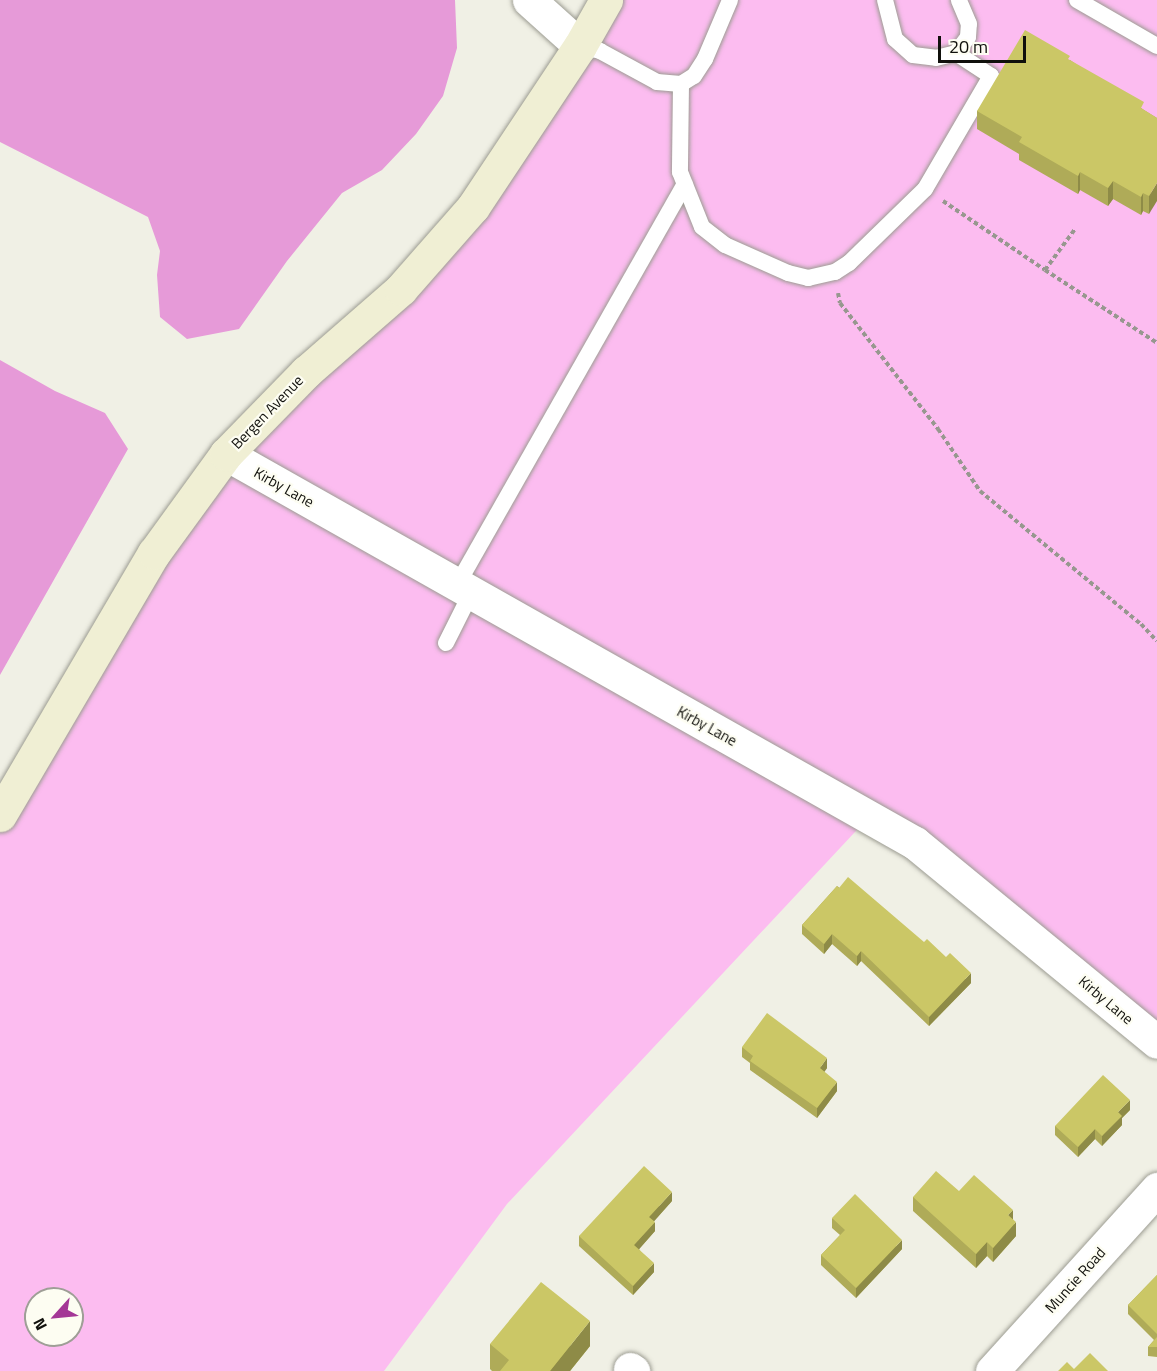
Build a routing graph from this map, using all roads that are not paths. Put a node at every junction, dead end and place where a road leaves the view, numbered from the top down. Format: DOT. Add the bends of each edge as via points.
graph roads {
  1 [pos="529,0"];
  2 [pos="606,0"];
  3 [pos="730,0"];
  4 [pos="885,0"];
  5 [pos="959,0"];
  6 [pos="1077,0"];
  7 [pos="580,46"];
  8 [pos="1157,46"];
  9 [pos="956,54"];
  10 [pos="681,84"];
  11 [pos="685,184"];
  12 [pos="226,454"];
  13 [pos="464,589"];
  14 [pos="446,643"];
  15 [pos="0,815"];
  16 [pos="1157,1042"];
  17 [pos="1157,1189"];
  18 [pos="992,1371"];
  1 -- 7 [label="street"];
  2 -- 7 [label="main road, Bergen Avenue"];
  3 -- 10 [label="lane" via="705,59 694,76"];
  4 -- 9 [label="lane" via="895,39 912,55 936,58"];
  5 -- 9 [label="lane" via="969,24 968,37"];
  6 -- 8 [label="lane"];
  7 -- 10 [label="lane" via="600,51 657,82"];
  7 -- 12 [label="main road, Bergen Avenue" via="473,207 401,289 306,372"];
  9 -- 11 [label="lane" via="991,76 925,189 835,272 808,278 725,245 702,227"];
  10 -- 11 [label="lane" via="680,172"];
  11 -- 13 [label="lane"];
  12 -- 13 [label="street, Kirby Lane"];
  12 -- 15 [label="main road, Bergen Avenue" via="154,553"];
  13 -- 14 [label="lane"];
  13 -- 16 [label="street, Kirby Lane" via="915,843"];
  17 -- 18 [label="street, Muncie Road"];
}
